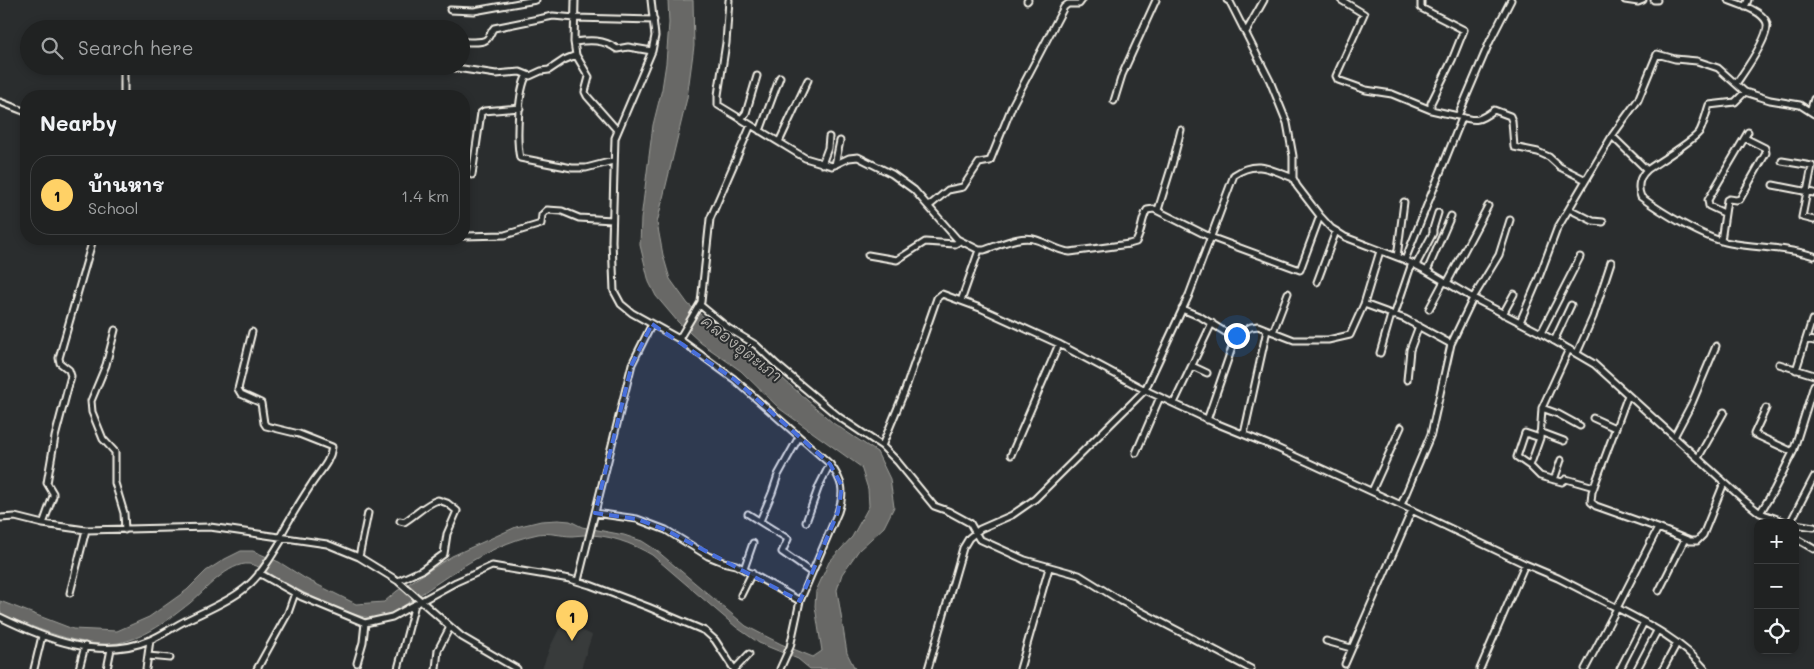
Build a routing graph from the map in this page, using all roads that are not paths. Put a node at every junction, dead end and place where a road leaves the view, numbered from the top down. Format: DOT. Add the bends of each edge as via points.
graph roads {
  1 [pos="536,0"];
  2 [pos="575,0"];
  3 [pos="651,0"];
  4 [pos="728,0"];
  5 [pos="1082,0"];
  6 [pos="1156,0"];
  7 [pos="1227,0"];
  8 [pos="1264,0"];
  9 [pos="1341,0"];
  10 [pos="1421,0"];
  11 [pos="1510,0"];
  12 [pos="1625,0"];
  13 [pos="1643,0"];
  14 [pos="1728,0"];
  15 [pos="1748,0"];
  16 [pos="1745,7"];
  17 [pos="450,10"];
  18 [pos="575,18"];
  19 [pos="654,20"];
  20 [pos="1246,32"];
  21 [pos="470,41"];
  22 [pos="574,42"];
  23 [pos="652,51"];
  24 [pos="576,55"];
  25 [pos="470,71"];
  26 [pos="124,75"];
  27 [pos="527,75"];
  28 [pos="757,76"];
  29 [pos="780,77"];
  30 [pos="808,80"];
  31 [pos="1736,84"];
  32 [pos="124,90"];
  33 [pos="1745,92"];
  34 [pos="1814,99"];
  35 [pos="1114,101"];
  36 [pos="0,102"];
  37 [pos="520,108"];
  38 [pos="20,110"];
  39 [pos="1431,110"];
  40 [pos="1812,113"];
  41 [pos="1460,117"];
  42 [pos="741,119"];
  43 [pos="751,126"];
  44 [pos="617,130"];
  45 [pos="1181,130"];
  46 [pos="760,131"];
  47 [pos="1748,132"];
  48 [pos="829,136"];
  49 [pos="1612,136"];
  50 [pos="1745,138"];
  51 [pos="840,141"];
  52 [pos="779,142"];
  53 [pos="613,161"];
  54 [pos="1782,161"];
  55 [pos="822,164"];
  56 [pos="836,164"];
  57 [pos="1646,170"];
  58 [pos="472,175"];
  59 [pos="1294,178"];
  60 [pos="1586,180"];
  61 [pos="1773,185"];
  62 [pos="1808,192"];
  63 [pos="1814,193"];
  64 [pos="1404,202"];
  65 [pos="929,206"];
  66 [pos="1488,206"];
  67 [pos="1570,209"];
  68 [pos="1158,210"];
  69 [pos="1438,213"];
  70 [pos="1724,213"];
  71 [pos="1320,216"];
  72 [pos="1451,216"];
  73 [pos="612,220"];
  74 [pos="1510,220"];
  75 [pos="1814,220"];
  76 [pos="1603,222"];
  77 [pos="1336,231"];
  78 [pos="470,236"];
  79 [pos="1210,238"];
  80 [pos="960,241"];
  81 [pos="1721,241"];
  82 [pos="91,245"];
  83 [pos="979,250"];
  84 [pos="1380,251"];
  85 [pos="868,255"];
  86 [pos="1814,256"];
  87 [pos="1397,257"];
  88 [pos="1580,258"];
  89 [pos="1405,260"];
  90 [pos="1612,262"];
  91 [pos="1414,264"];
  92 [pos="1427,271"];
  93 [pos="1317,282"];
  94 [pos="1446,282"];
  95 [pos="1288,293"];
  96 [pos="1514,294"];
  97 [pos="1473,298"];
  98 [pos="961,301"];
  99 [pos="1364,304"];
  100 [pos="699,305"];
  101 [pos="1571,306"];
  102 [pos="1182,309"];
  103 [pos="1429,309"];
  104 [pos="1503,314"];
  105 [pos="1392,316"];
  106 [pos="1812,320"];
  107 [pos="1520,322"];
  108 [pos="1212,323"];
  109 [pos="652,324"];
  110 [pos="1420,326"];
  111 [pos="115,330"];
  112 [pos="1267,330"];
  113 [pos="252,332"];
  114 [pos="1273,332"];
  115 [pos="1541,333"];
  116 [pos="681,336"];
  117 [pos="1236,336"];
  118 [pos="1806,339"];
  119 [pos="1554,341"];
  120 [pos="1814,341"];
  121 [pos="1059,344"];
  122 [pos="1451,344"];
  123 [pos="1716,346"];
  124 [pos="1569,349"];
  125 [pos="1380,353"];
  126 [pos="1577,354"];
  127 [pos="1779,364"];
  128 [pos="1192,366"];
  129 [pos="1796,370"];
  130 [pos="1207,373"];
  131 [pos="1814,375"];
  132 [pos="1407,380"];
  133 [pos="1814,385"];
  134 [pos="1145,390"];
  135 [pos="1628,395"];
  136 [pos="1160,397"];
  137 [pos="1174,404"];
  138 [pos="1542,408"];
  139 [pos="1766,408"];
  140 [pos="1724,412"];
  141 [pos="1593,418"];
  142 [pos="1207,420"];
  143 [pos="1580,426"];
  144 [pos="1401,427"];
  145 [pos="1615,428"];
  146 [pos="1244,434"];
  147 [pos="1540,435"];
  148 [pos="799,437"];
  149 [pos="1674,437"];
  150 [pos="1564,441"];
  151 [pos="882,446"];
  152 [pos="1793,452"];
  153 [pos="1136,453"];
  154 [pos="1011,455"];
  155 [pos="1698,458"];
  156 [pos="1561,460"];
  157 [pos="830,464"];
  158 [pos="1530,466"];
  159 [pos="1814,476"];
  160 [pos="1554,480"];
  161 [pos="1724,483"];
  162 [pos="1594,487"];
  163 [pos="1372,491"];
  164 [pos="1401,505"];
  165 [pos="1412,510"];
  166 [pos="368,513"];
  167 [pos="595,513"];
  168 [pos="1760,513"];
  169 [pos="748,514"];
  170 [pos="0,518"];
  171 [pos="1778,519"];
  172 [pos="1792,519"];
  173 [pos="400,521"];
  174 [pos="760,521"];
  175 [pos="806,522"];
  176 [pos="43,524"];
  177 [pos="1799,525"];
  178 [pos="1814,527"];
  179 [pos="1658,528"];
  180 [pos="86,530"];
  181 [pos="125,530"];
  182 [pos="975,533"];
  183 [pos="282,537"];
  184 [pos="1685,539"];
  185 [pos="1799,540"];
  186 [pos="753,543"];
  187 [pos="1814,549"];
  188 [pos="359,557"];
  189 [pos="1525,564"];
  190 [pos="1049,568"];
  191 [pos="744,569"];
  192 [pos="812,572"];
  193 [pos="259,573"];
  194 [pos="752,573"];
  195 [pos="398,581"];
  196 [pos="578,581"];
  197 [pos="1659,591"];
  198 [pos="70,593"];
  199 [pos="295,593"];
  200 [pos="742,595"];
  201 [pos="422,600"];
  202 [pos="800,601"];
  203 [pos="415,604"];
  204 [pos="1617,608"];
  205 [pos="0,617"];
  206 [pos="1644,622"];
  207 [pos="365,623"];
  208 [pos="450,627"];
  209 [pos="1657,631"];
  210 [pos="42,636"];
  211 [pos="150,640"];
  212 [pos="1326,641"];
  213 [pos="1677,643"];
  214 [pos="85,646"];
  215 [pos="111,648"];
  216 [pos="1351,648"];
  217 [pos="749,654"];
  218 [pos="148,656"];
  219 [pos="170,658"];
  220 [pos="357,663"];
  221 [pos="1700,663"];
  222 [pos="1345,664"];
  223 [pos="34,669"];
  224 [pos="79,669"];
  225 [pos="107,669"];
  226 [pos="146,669"];
  227 [pos="258,669"];
  228 [pos="398,669"];
  229 [pos="436,669"];
  230 [pos="517,669"];
  231 [pos="735,669"];
  232 [pos="780,669"];
  233 [pos="928,669"];
  234 [pos="1020,669"];
  235 [pos="1251,669"];
  236 [pos="1480,669"];
  237 [pos="1585,669"];
  238 [pos="1620,669"];
  239 [pos="1638,669"];
  240 [pos="1663,669"];
  241 [pos="1697,669"];
  242 [pos="1705,669"];
  1 -- 17 [label="street" via="474,10"];
  2 -- 18 [label="street"];
  3 -- 19 [label="street"];
  4 -- 42 [label="street" via="718,105"];
  5 -- 65 [label="street" via="1079,4 1064,6 1013,104 990,161 979,164 963,187 948,190"];
  6 -- 35 [label="street" via="1122,74"];
  7 -- 20 [label="street"];
  8 -- 20 [label="street"];
  9 -- 39 [label="street" via="1364,14 1336,76 1338,80 1366,90 1392,94"];
  10 -- 39 [label="street" via="1422,8 1464,30 1431,103"];
  11 -- 41 [label="street"];
  12 -- 13 [label="street"];
  14 -- 16 [label="street"];
  15 -- 16 [label="street"];
  16 -- 31 [label="street" via="1756,12 1767,24 1756,54"];
  18 -- 19 [label="street"];
  18 -- 21 [label="street" via="539,18 494,28 485,40"];
  18 -- 22 [label="street"];
  19 -- 23 [label="street"];
  20 -- 59 [label="street" via="1287,123"];
  22 -- 23 [label="street" via="602,41 617,49 628,47"];
  22 -- 24 [label="street"];
  23 -- 44 [label="street"];
  24 -- 27 [label="street" via="549,70"];
  24 -- 44 [label="street" via="589,77 587,96"];
  25 -- 27 [label="street"];
  26 -- 32 [label="street"];
  27 -- 37 [label="street" via="522,86"];
  28 -- 42 [label="street" via="746,113"];
  29 -- 46 [label="street"];
  30 -- 52 [label="street"];
  31 -- 33 [label="street"];
  31 -- 49 [label="street" via="1718,68 1657,54 1638,100"];
  33 -- 40 [label="street" via="1800,105"];
  33 -- 57 [label="street" via="1735,102 1709,105 1695,139"];
  34 -- 40 [label="street"];
  36 -- 38 [label="street"];
  37 -- 53 [label="street" via="520,158 572,168"];
  37 -- 58 [label="street" via="481,113"];
  39 -- 41 [label="street"];
  41 -- 60 [label="street" via="1476,121 1494,110 1510,116 1514,147 1549,157 1560,167"];
  41 -- 89 [label="street"];
  42 -- 43 [label="street"];
  43 -- 46 [label="street"];
  43 -- 100 [label="street" via="710,219"];
  44 -- 53 [label="street"];
  45 -- 68 [label="street"];
  46 -- 52 [label="street"];
  47 -- 50 [label="street"];
  48 -- 55 [label="street"];
  49 -- 57 [label="street"];
  49 -- 60 [label="street"];
  50 -- 70 [label="street" via="1708,200 1709,206"];
  50 -- 70 [label="street" via="1765,148 1766,153 1740,198 1727,200"];
  51 -- 56 [label="street"];
  52 -- 55 [label="street"];
  53 -- 73 [label="street"];
  54 -- 62 [label="street" via="1812,166"];
  55 -- 56 [label="street"];
  56 -- 65 [label="street" via="858,157 892,174"];
  57 -- 81 [label="street" via="1639,187 1641,197"];
  59 -- 71 [label="street"];
  59 -- 79 [label="street" via="1256,166 1244,168 1234,175"];
  60 -- 67 [label="street"];
  61 -- 62 [label="street"];
  62 -- 63 [label="street"];
  62 -- 75 [label="street" via="1802,217"];
  64 -- 87 [label="street"];
  65 -- 80 [label="street"];
  66 -- 94 [label="street"];
  67 -- 76 [label="street" via="1593,221"];
  67 -- 107 [label="street" via="1557,229"];
  68 -- 79 [label="street"];
  68 -- 83 [label="street" via="1147,210 1140,236 1129,244 1070,252 1025,238"];
  69 -- 91 [label="street" via="1433,233"];
  70 -- 81 [label="street"];
  71 -- 77 [label="street"];
  71 -- 79 [label="street" via="1300,270"];
  72 -- 92 [label="street"];
  73 -- 78 [label="street" via="579,218 562,211 547,210 542,215 541,224 520,232 505,236"];
  73 -- 109 [label="street" via="614,291 621,304"];
  74 -- 97 [label="street" via="1499,255"];
  77 -- 84 [label="street"];
  77 -- 93 [label="street"];
  79 -- 102 [label="street"];
  80 -- 83 [label="street"];
  80 -- 85 [label="street" via="956,244 925,242 897,260"];
  81 -- 86 [label="street" via="1800,251"];
  82 -- 176 [label="street" via="59,358 71,376 47,483 53,496"];
  83 -- 98 [label="street"];
  84 -- 87 [label="street"];
  84 -- 99 [label="street"];
  87 -- 89 [label="street"];
  88 -- 115 [label="street"];
  89 -- 91 [label="street"];
  90 -- 126 [label="street"];
  91 -- 92 [label="street"];
  91 -- 105 [label="street"];
  92 -- 94 [label="street"];
  94 -- 97 [label="street"];
  94 -- 103 [label="street"];
  95 -- 114 [label="street"];
  96 -- 104 [label="street"];
  97 -- 104 [label="street"];
  97 -- 122 [label="street"];
  98 -- 121 [label="street"];
  98 -- 151 [label="street" via="942,294 937,298"];
  99 -- 105 [label="street"];
  99 -- 114 [label="street" via="1350,335 1328,340 1294,340"];
  100 -- 116 [label="street"];
  100 -- 151 [label="street" via="756,345 839,417"];
  101 -- 119 [label="street"];
  102 -- 108 [label="street"];
  102 -- 134 [label="street"];
  104 -- 107 [label="street"];
  105 -- 110 [label="street"];
  105 -- 125 [label="street"];
  106 -- 118 [label="street"];
  107 -- 115 [label="street"];
  108 -- 117 [label="street"];
  108 -- 128 [label="street"];
  109 -- 116 [label="street"];
  109 -- 167 [label="street" via="632,364"];
  110 -- 122 [label="street"];
  110 -- 132 [label="street" via="1410,350"];
  111 -- 181 [label="street" via="91,408 105,442 115,452 115,483 124,512"];
  112 -- 114 [label="street"];
  112 -- 117 [label="street" via="1251,327"];
  112 -- 146 [label="street"];
  113 -- 183 [label="street" via="238,389 241,394 261,403 266,426 332,447 326,466 295,509"];
  115 -- 119 [label="street"];
  116 -- 148 [label="street"];
  117 -- 142 [label="street"];
  118 -- 120 [label="street"];
  118 -- 129 [label="street"];
  119 -- 124 [label="street"];
  121 -- 134 [label="street"];
  121 -- 154 [label="street"];
  122 -- 164 [label="street" via="1432,434"];
  123 -- 149 [label="street"];
  124 -- 126 [label="street"];
  124 -- 138 [label="street"];
  126 -- 135 [label="street" via="1594,364"];
  127 -- 129 [label="street"];
  128 -- 130 [label="street"];
  128 -- 137 [label="street"];
  129 -- 131 [label="street"];
  133 -- 152 [label="street"];
  134 -- 136 [label="street"];
  134 -- 182 [label="street" via="1035,499 1012,515"];
  135 -- 145 [label="street"];
  135 -- 149 [label="street"];
  136 -- 137 [label="street"];
  136 -- 153 [label="street"];
  137 -- 142 [label="street"];
  138 -- 143 [label="street"];
  138 -- 147 [label="street"];
  139 -- 152 [label="street" via="1754,434"];
  140 -- 155 [label="street"];
  141 -- 145 [label="street"];
  142 -- 146 [label="street"];
  144 -- 163 [label="street"];
  145 -- 162 [label="street"];
  146 -- 163 [label="street"];
  147 -- 150 [label="street"];
  147 -- 158 [label="street"];
  147 -- 158 [label="street" via="1525,433 1516,457"];
  148 -- 157 [label="street"];
  148 -- 174 [label="street" via="778,475"];
  149 -- 155 [label="street"];
  151 -- 182 [label="street" via="934,506 970,523"];
  152 -- 168 [label="street"];
  155 -- 161 [label="street"];
  156 -- 160 [label="street"];
  157 -- 175 [label="street"];
  157 -- 192 [label="street" via="839,476 843,498"];
  158 -- 160 [label="street" via="1540,476"];
  159 -- 172 [label="street"];
  160 -- 162 [label="street" via="1562,482 1566,479"];
  161 -- 168 [label="street"];
  161 -- 184 [label="street" via="1703,536 1697,541"];
  162 -- 179 [label="street" via="1591,502 1596,506"];
  163 -- 164 [label="street"];
  164 -- 165 [label="street"];
  165 -- 189 [label="street"];
  165 -- 216 [label="street"];
  166 -- 188 [label="street"];
  167 -- 191 [label="street" via="659,527 708,556"];
  167 -- 196 [label="street"];
  168 -- 171 [label="street"];
  169 -- 174 [label="street"];
  170 -- 176 [label="street" via="15,517"];
  173 -- 195 [label="street" via="404,522 438,500 456,511 444,554 422,570"];
  174 -- 192 [label="street" via="788,539 782,552"];
  176 -- 180 [label="street"];
  177 -- 178 [label="street"];
  179 -- 184 [label="street"];
  179 -- 204 [label="street"];
  180 -- 181 [label="street"];
  180 -- 198 [label="street"];
  181 -- 183 [label="street" via="210,527"];
  182 -- 190 [label="street" via="1025,560"];
  182 -- 233 [label="street" via="963,548"];
  183 -- 188 [label="street" via="328,544"];
  183 -- 193 [label="street"];
  184 -- 197 [label="street"];
  185 -- 187 [label="street"];
  186 -- 191 [label="street"];
  188 -- 195 [label="street"];
  189 -- 204 [label="street"];
  189 -- 236 [label="street"];
  190 -- 234 [label="street"];
  190 -- 235 [label="street" via="1079,575 1121,601"];
  191 -- 194 [label="street"];
  192 -- 202 [label="street"];
  193 -- 199 [label="street"];
  193 -- 211 [label="street" via="244,589"];
  194 -- 200 [label="street"];
  194 -- 202 [label="street"];
  195 -- 201 [label="street"];
  196 -- 201 [label="street" via="492,566"];
  196 -- 231 [label="street" via="705,631"];
  199 -- 207 [label="street"];
  199 -- 227 [label="street"];
  201 -- 203 [label="street"];
  201 -- 208 [label="street"];
  202 -- 232 [label="street" via="790,647"];
  203 -- 207 [label="street" via="392,617"];
  203 -- 228 [label="street"];
  204 -- 206 [label="street"];
  204 -- 237 [label="street"];
  205 -- 210 [label="street"];
  206 -- 209 [label="street"];
  206 -- 238 [label="street"];
  207 -- 220 [label="street"];
  208 -- 229 [label="street" via="438,650"];
  208 -- 230 [label="street"];
  209 -- 213 [label="street"];
  209 -- 239 [label="street"];
  210 -- 214 [label="street"];
  210 -- 223 [label="street"];
  211 -- 215 [label="street"];
  211 -- 218 [label="street"];
  212 -- 216 [label="street"];
  213 -- 221 [label="street"];
  213 -- 240 [label="street"];
  214 -- 215 [label="street"];
  214 -- 224 [label="street"];
  215 -- 225 [label="street"];
  216 -- 222 [label="street"];
  217 -- 231 [label="street"];
  218 -- 219 [label="street"];
  218 -- 226 [label="street"];
  221 -- 241 [label="street"];
  221 -- 242 [label="street"];
}
